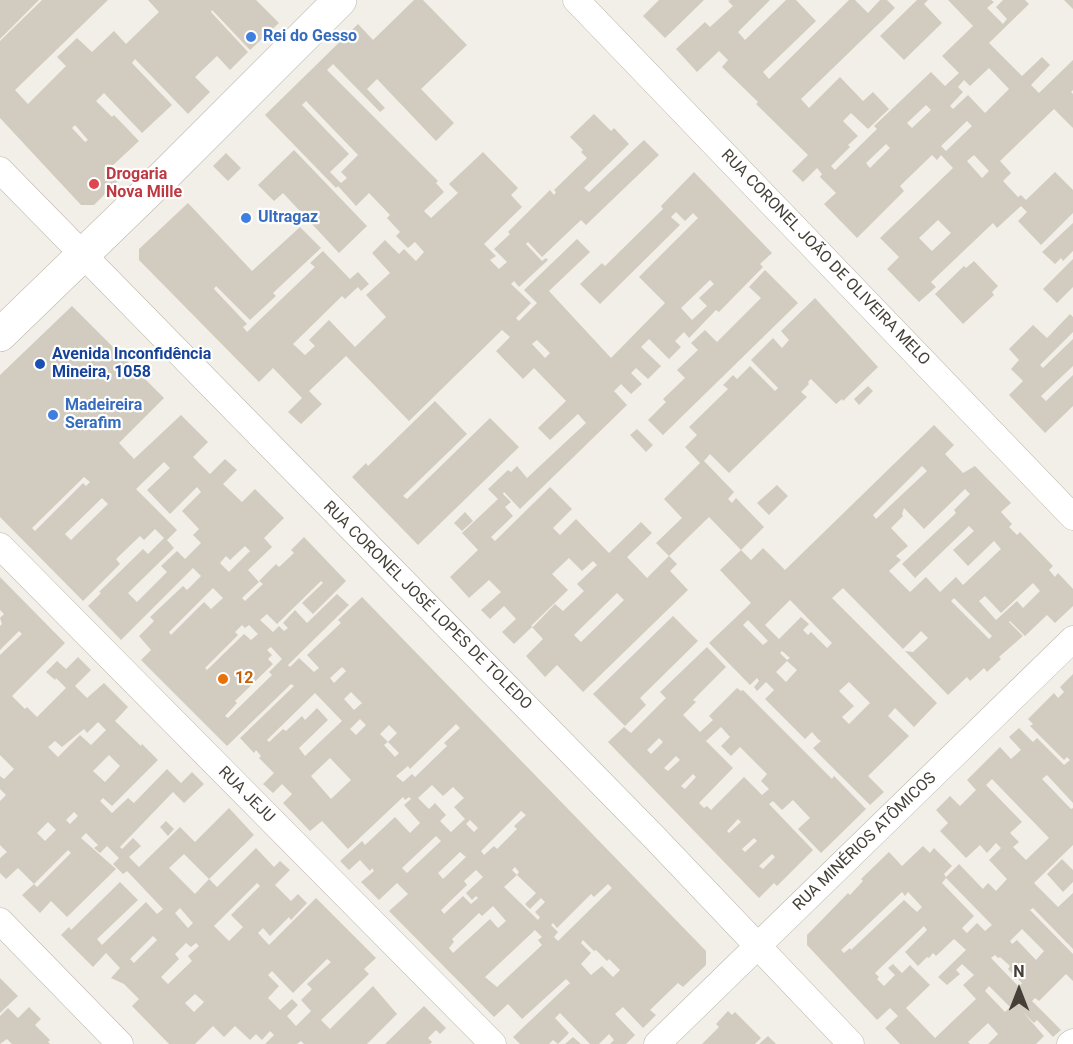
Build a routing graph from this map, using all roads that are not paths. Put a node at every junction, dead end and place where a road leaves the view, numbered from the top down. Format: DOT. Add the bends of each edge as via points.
graph roads {
  1 [pos="340,0"];
  2 [pos="576,0"];
  3 [pos="0,170"];
  4 [pos="82,255"];
  5 [pos="0,335"];
  6 [pos="1073,517"];
  7 [pos="0,546"];
  8 [pos="1073,639"];
  9 [pos="0,921"];
  10 [pos="758,946"];
  11 [pos="120,1044"];
  12 [pos="493,1044"];
  13 [pos="657,1044"];
  14 [pos="851,1044"];
  1 -- 4 [label="street"];
  2 -- 6 [label="street, RUA CORONEL JOÃO DE OLIVEIRA MELO"];
  3 -- 4 [label="street, RUA CORONEL JOSÉ LOPES DE TOLEDO"];
  4 -- 5 [label="street"];
  4 -- 10 [label="street, RUA CORONEL JOSÉ LOPES DE TOLEDO"];
  7 -- 12 [label="street, RUA JEJU"];
  8 -- 10 [label="street, RUA MINÉRIOS ATÔMICOS"];
  9 -- 11 [label="street"];
  10 -- 13 [label="street, RUA MINÉRIOS ATÔMICOS"];
  10 -- 14 [label="street, RUA CORONEL JOSÉ LOPES DE TOLEDO"];
}
